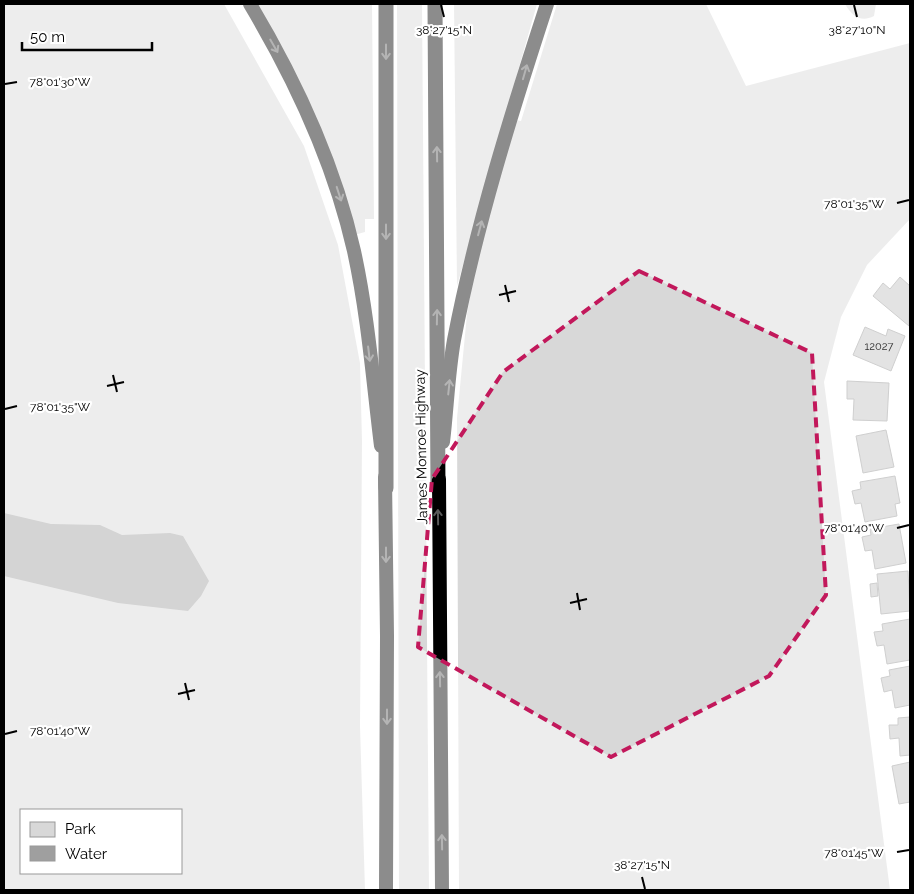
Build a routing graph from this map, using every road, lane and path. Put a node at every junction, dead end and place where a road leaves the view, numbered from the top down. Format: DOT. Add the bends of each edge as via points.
graph roads {
  1 [pos="250,4"];
  2 [pos="386,4"];
  3 [pos="435,4"];
  4 [pos="547,4"];
  5 [pos="386,488"];
  6 [pos="438,488"];
  7 [pos="386,890"];
  8 [pos="442,890"];
  1 -- 5 [label="highway, one-way" via="306,107 327,157 343,208 362,295"];
  2 -- 5 [label="highway, one-way"];
  6 -- 3 [label="highway, James Monroe Highway, one-way"];
  6 -- 4 [label="highway, one-way" via="454,343 468,275"];
  5 -- 7 [label="highway, one-way"];
  8 -- 6 [label="highway, James Monroe Highway, one-way"];
}
